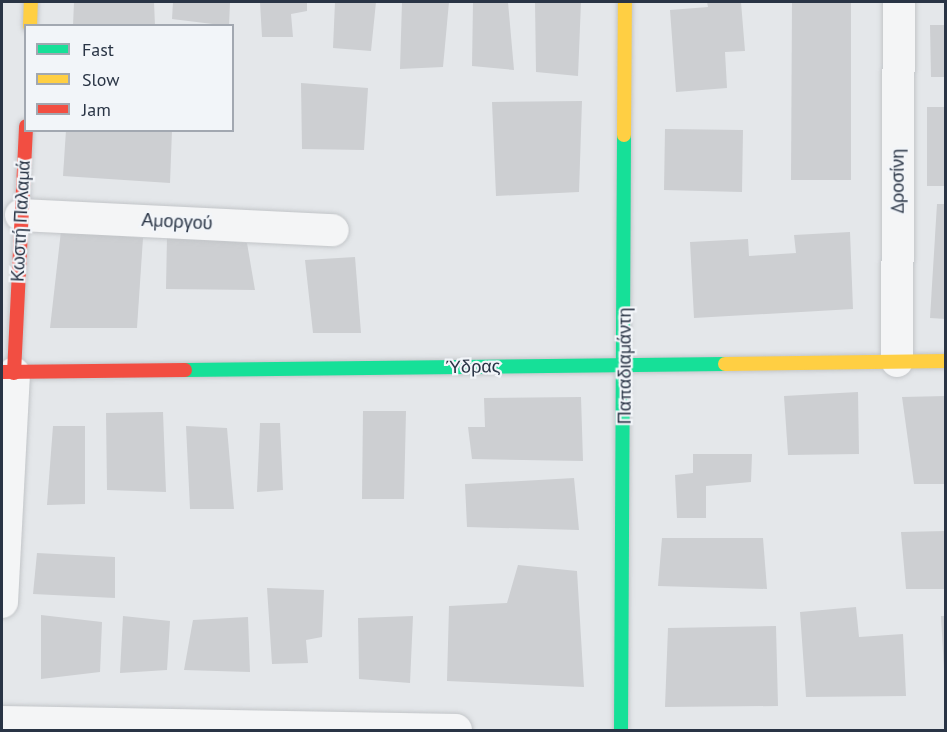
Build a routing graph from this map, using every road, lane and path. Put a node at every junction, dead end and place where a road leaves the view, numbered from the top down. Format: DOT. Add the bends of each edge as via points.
graph roads {
  1 [pos="31,2"];
  2 [pos="625,2"];
  3 [pos="899,2"];
  4 [pos="30,24"];
  5 [pos="26,132"];
  6 [pos="21,214"];
  7 [pos="333,230"];
  8 [pos="897,361"];
  9 [pos="945,361"];
  10 [pos="625,365"];
  11 [pos="8,373"];
  12 [pos="2,602"];
  13 [pos="2,722"];
  14 [pos="456,730"];
  15 [pos="621,730"];
  1 -- 4 [label="street"];
  2 -- 10 [label="street, Παπαδιαμάντη"];
  3 -- 8 [label="street, Δροσίνη"];
  5 -- 6 [label="street, Κωστή Παλαμά"];
  6 -- 7 [label="street, Αμοργού"];
  6 -- 11 [label="street, Κωστή Παλαμά"];
  8 -- 9 [label="street, Ύδρας"];
  8 -- 10 [label="street, Ύδρας"];
  10 -- 11 [label="street, Ύδρας"];
  10 -- 15 [label="street, Παπαδιαμάντη"];
  11 -- 12 [label="street, Κωστή Παλαμά"];
  13 -- 14 [label="street"];
}
